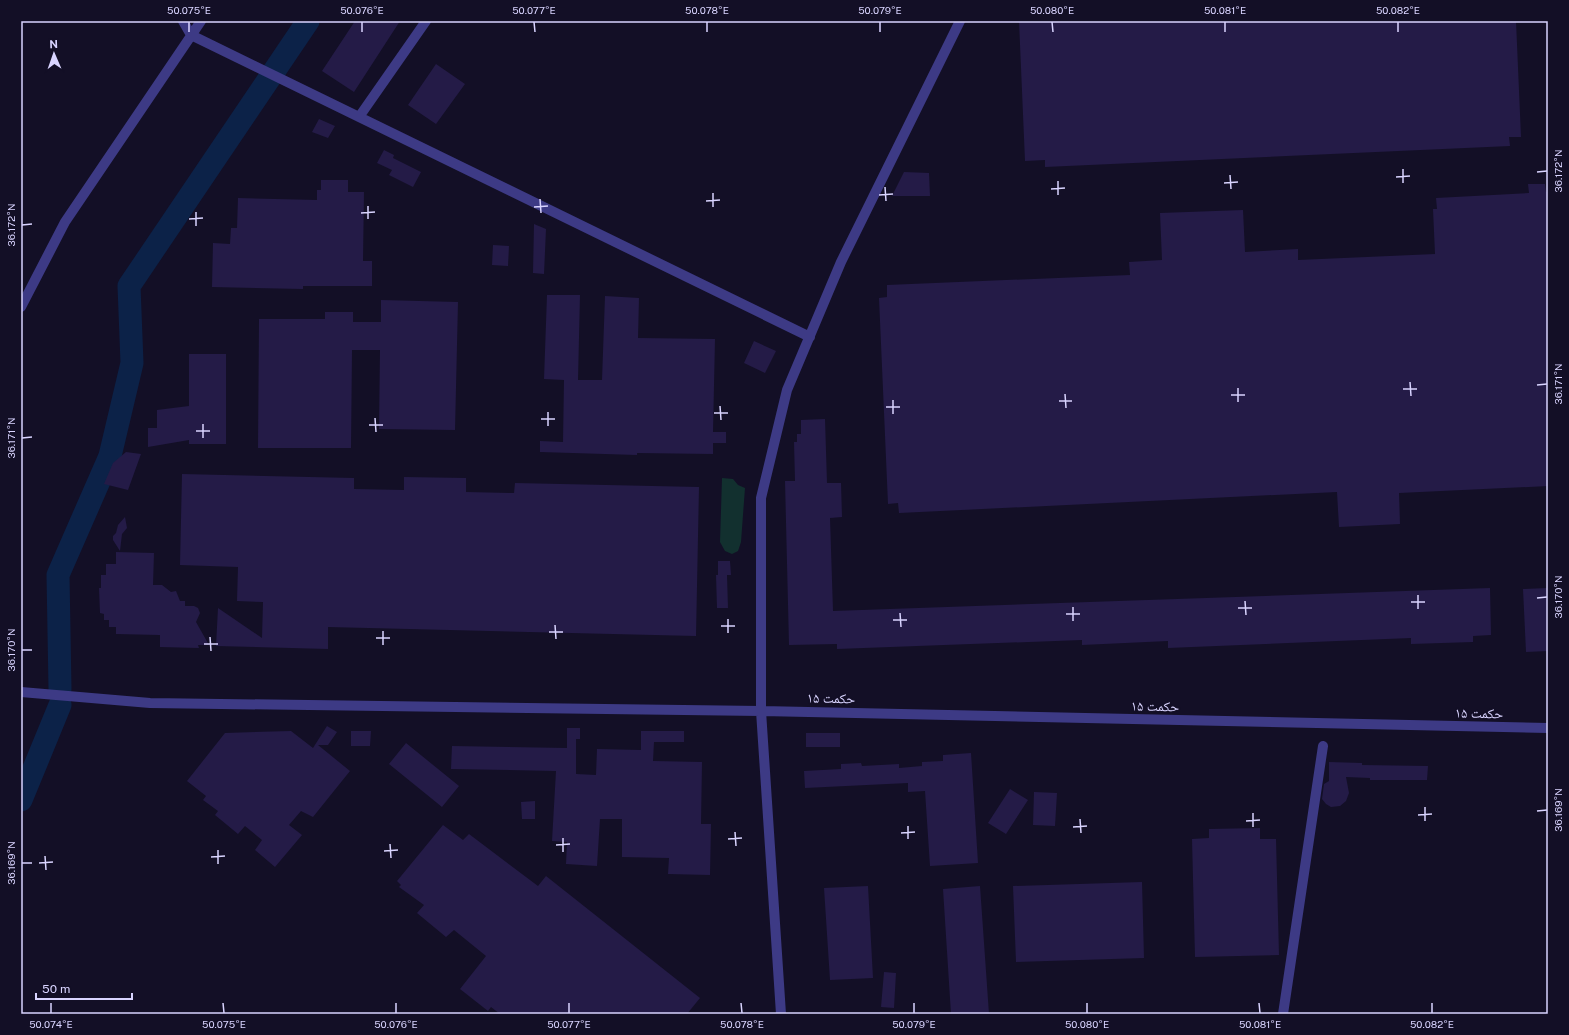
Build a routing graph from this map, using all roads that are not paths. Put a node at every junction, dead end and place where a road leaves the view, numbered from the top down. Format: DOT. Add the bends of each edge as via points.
graph roads {
  1 [pos="183,21"];
  2 [pos="201,21"];
  3 [pos="426,21"];
  4 [pos="960,21"];
  5 [pos="192,35"];
  6 [pos="359,117"];
  7 [pos="21,306"];
  8 [pos="810,337"];
  9 [pos="21,692"];
  10 [pos="761,711"];
  11 [pos="1548,728"];
  12 [pos="1323,746"];
  13 [pos="781,1014"];
  14 [pos="1283,1014"];
  1 -- 5 [label="street"];
  2 -- 5 [label="street"];
  3 -- 6 [label="street"];
  4 -- 8 [label="street" via="841,262"];
  5 -- 6 [label="street"];
  5 -- 7 [label="street" via="65,222"];
  6 -- 8 [label="street"];
  8 -- 10 [label="street" via="787,390 761,498"];
  9 -- 10 [label="street, حکمت ۱۵" via="150,703"];
  10 -- 11 [label="street, حکمت ۱۵"];
  10 -- 13 [label="street"];
  12 -- 14 [label="street"];
}
